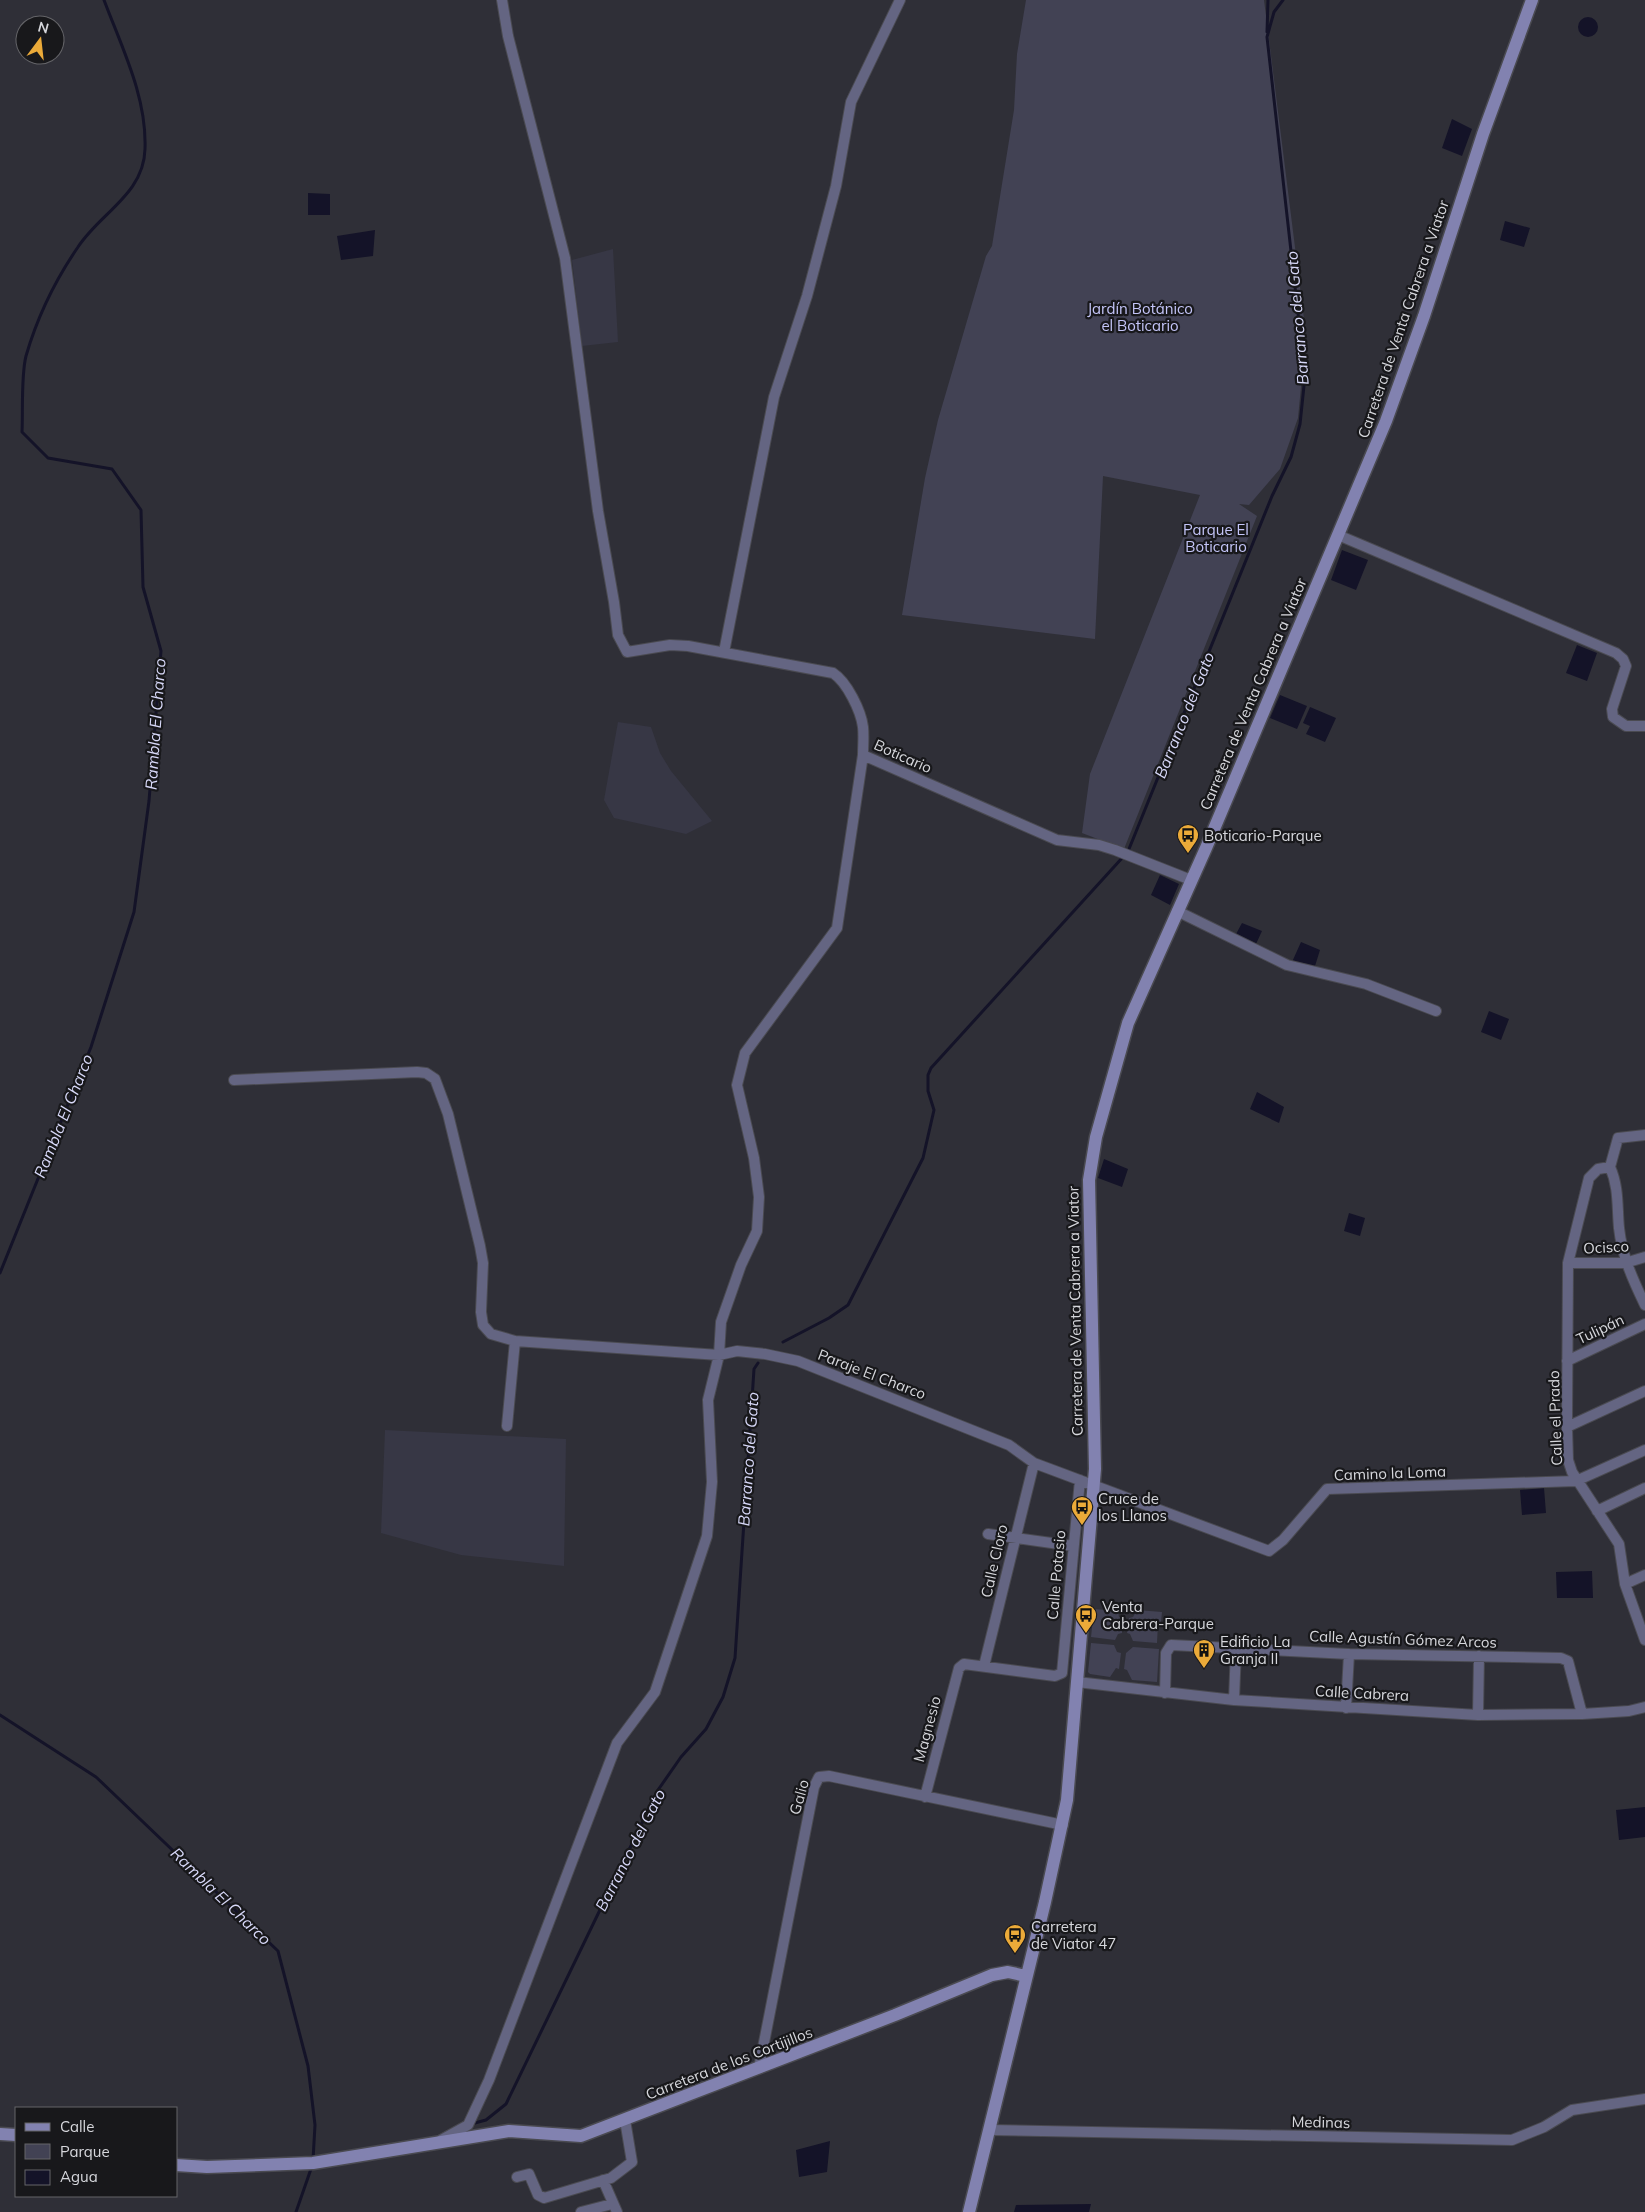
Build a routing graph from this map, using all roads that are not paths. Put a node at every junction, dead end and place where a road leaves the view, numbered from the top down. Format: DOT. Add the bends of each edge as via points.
graph roads {
  1 [pos="502,0"];
  2 [pos="900,0"];
  3 [pos="1532,0"];
  4 [pos="1338,535"];
  5 [pos="724,652"];
  6 [pos="1645,726"];
  7 [pos="863,755"];
  8 [pos="1191,880"];
  9 [pos="1177,911"];
  10 [pos="1436,1011"];
  11 [pos="234,1080"];
  12 [pos="1645,1135"];
  13 [pos="1610,1167"];
  14 [pos="1645,1257"];
  15 [pos="1626,1263"];
  16 [pos="1568,1264"];
  17 [pos="1645,1305"];
  18 [pos="1645,1324"];
  19 [pos="515,1341"];
  20 [pos="719,1355"];
  21 [pos="1568,1361"];
  22 [pos="1645,1391"];
  23 [pos="507,1426"];
  24 [pos="1567,1427"];
  25 [pos="1645,1450"];
  26 [pos="1034,1462"];
  27 [pos="1080,1480"];
  28 [pos="1576,1481"];
  29 [pos="1094,1486"];
  30 [pos="1645,1488"];
  31 [pos="1597,1511"];
  32 [pos="988,1534"];
  33 [pos="1014,1538"];
  34 [pos="1073,1546"];
  35 [pos="1645,1575"];
  36 [pos="1625,1584"];
  37 [pos="1645,1640"];
  38 [pos="1236,1648"];
  39 [pos="1349,1654"];
  40 [pos="1479,1656"];
  41 [pos="984,1666"];
  42 [pos="1077,1682"];
  43 [pos="1165,1693"];
  44 [pos="1234,1700"];
  45 [pos="1645,1707"];
  46 [pos="1346,1708"];
  47 [pos="1582,1714"];
  48 [pos="1478,1715"];
  49 [pos="925,1797"];
  50 [pos="1063,1825"];
  51 [pos="1026,1976"];
  52 [pos="759,2068"];
  53 [pos="1645,2099"];
  54 [pos="625,2120"];
  55 [pos="989,2130"];
  56 [pos="0,2134"];
  57 [pos="15,2135"];
  58 [pos="434,2143"];
  59 [pos="178,2165"];
  60 [pos="517,2178"];
  61 [pos="603,2180"];
  62 [pos="615,2208"];
  63 [pos="581,2212"];
  64 [pos="969,2212"];
  1 -- 5 [label="street, Boticario" via="508,36 565,258 598,510 622,647 626,652 670,645"];
  2 -- 5 [label="street" via="851,102 834,196 774,396"];
  3 -- 4 [label="street, Carretera de Venta Cabrera a Viator" via="1483,134 1399,386"];
  4 -- 6 [label="street" via="1616,653 1626,666 1612,709 1613,718 1626,726"];
  4 -- 8 [label="street, Carretera de Venta Cabrera a Viator"];
  5 -- 7 [label="street, Boticario" via="833,673 839,677 860,716"];
  7 -- 8 [label="street, Boticario" via="1057,840 1115,850"];
  7 -- 20 [label="street" via="837,928 745,1053 737,1085 754,1158 759,1197 757,1231 721,1322"];
  8 -- 9 [label="street, Carretera de Venta Cabrera a Viator"];
  9 -- 10 [label="street" via="1288,965 1366,984"];
  9 -- 29 [label="street, Carretera de Venta Cabrera a Viator" via="1128,1023 1096,1137 1089,1180"];
  11 -- 19 [label="street, Paraje El Charco" via="417,1072 435,1079 448,1114 480,1246 483,1325 492,1334"];
  12 -- 13 [label="street" via="1618,1138"];
  13 -- 15 [label="street" via="1617,1182 1619,1229"];
  13 -- 16 [label="street, Calle el Prado" via="1598,1169 1589,1178"];
  14 -- 15 [label="street, Ocisco"];
  15 -- 16 [label="street, Ocisco"];
  15 -- 17 [label="street"];
  16 -- 21 [label="street, Calle el Prado"];
  18 -- 21 [label="street, Tulipán"];
  19 -- 20 [label="street, Paraje El Charco"];
  19 -- 23 [label="street"];
  20 -- 26 [label="street, Paraje El Charco" via="737,1351 789,1358 1009,1445"];
  20 -- 58 [label="street" via="708,1400 712,1482 707,1536 654,1692 617,1743 489,2080 468,2125"];
  21 -- 24 [label="street, Calle el Prado"];
  22 -- 24 [label="street"];
  24 -- 28 [label="street, Calle el Prado" via="1568,1460"];
  25 -- 28 [label="street"];
  26 -- 27 [label="street, Paraje El Charco"];
  26 -- 33 [label="street, Calle Cloro"];
  27 -- 29 [label="street, Paraje El Charco"];
  27 -- 34 [label="street, Calle Potasio"];
  28 -- 29 [label="street, Camino la Loma" via="1327,1490 1283,1540 1269,1551"];
  28 -- 31 [label="street, Calle el Prado"];
  29 -- 42 [label="street, Carretera de Venta Cabrera a Viator"];
  30 -- 31 [label="street"];
  31 -- 36 [label="street, Calle el Prado" via="1619,1544"];
  32 -- 33 [label="street"];
  33 -- 34 [label="street"];
  33 -- 41 [label="street, Calle Cloro"];
  34 -- 41 [label="street, Calle Potasio" via="1062,1673 1055,1676"];
  35 -- 36 [label="street"];
  36 -- 37 [label="street, Calle el Prado"];
  38 -- 39 [label="street, Calle Agustín Gómez Arcos"];
  38 -- 43 [label="street, Calle Agustín Gómez Arcos" via="1171,1645 1166,1653"];
  38 -- 44 [label="street"];
  39 -- 40 [label="street, Calle Agustín Gómez Arcos"];
  39 -- 46 [label="street"];
  40 -- 47 [label="street, Calle Agustín Gómez Arcos" via="1568,1660"];
  40 -- 48 [label="street"];
  41 -- 49 [label="street, Magnesio" via="964,1664 959,1668"];
  42 -- 43 [label="street, Calle Cabrera"];
  42 -- 50 [label="street, Carretera de Venta Cabrera a Viator"];
  43 -- 44 [label="street, Calle Cabrera"];
  44 -- 46 [label="street, Calle Cabrera"];
  45 -- 47 [label="street, Calle Cabrera"];
  46 -- 48 [label="street, Calle Cabrera"];
  47 -- 48 [label="street, Calle Cabrera"];
  49 -- 50 [label="street, Galio"];
  49 -- 52 [label="street, Galio" via="829,1776 819,1777 812,1796"];
  50 -- 51 [label="street, Carretera de Venta Cabrera a Viator"];
  51 -- 52 [label="street, Carretera de los Cortijillos" via="1008,1972 992,1975"];
  51 -- 55 [label="street, Carretera de Venta Cabrera a Viator"];
  52 -- 54 [label="street, Carretera de los Cortijillos"];
  53 -- 55 [label="street, Medinas" via="1572,2110 1544,2127 1512,2140"];
  54 -- 58 [label="street, Carretera de los Cortijillos" via="581,2136 508,2131"];
  54 -- 61 [label="street" via="632,2162 611,2178"];
  55 -- 64 [label="street, Carretera de Venta Cabrera a Viator"];
  56 -- 57 [label="street"];
  58 -- 59 [label="street, Carretera de los Cortijillos" via="313,2164"];
  60 -- 61 [label="street" via="529,2174 538,2195 544,2198"];
  61 -- 62 [label="street"];
  62 -- 63 [label="street"];
}
